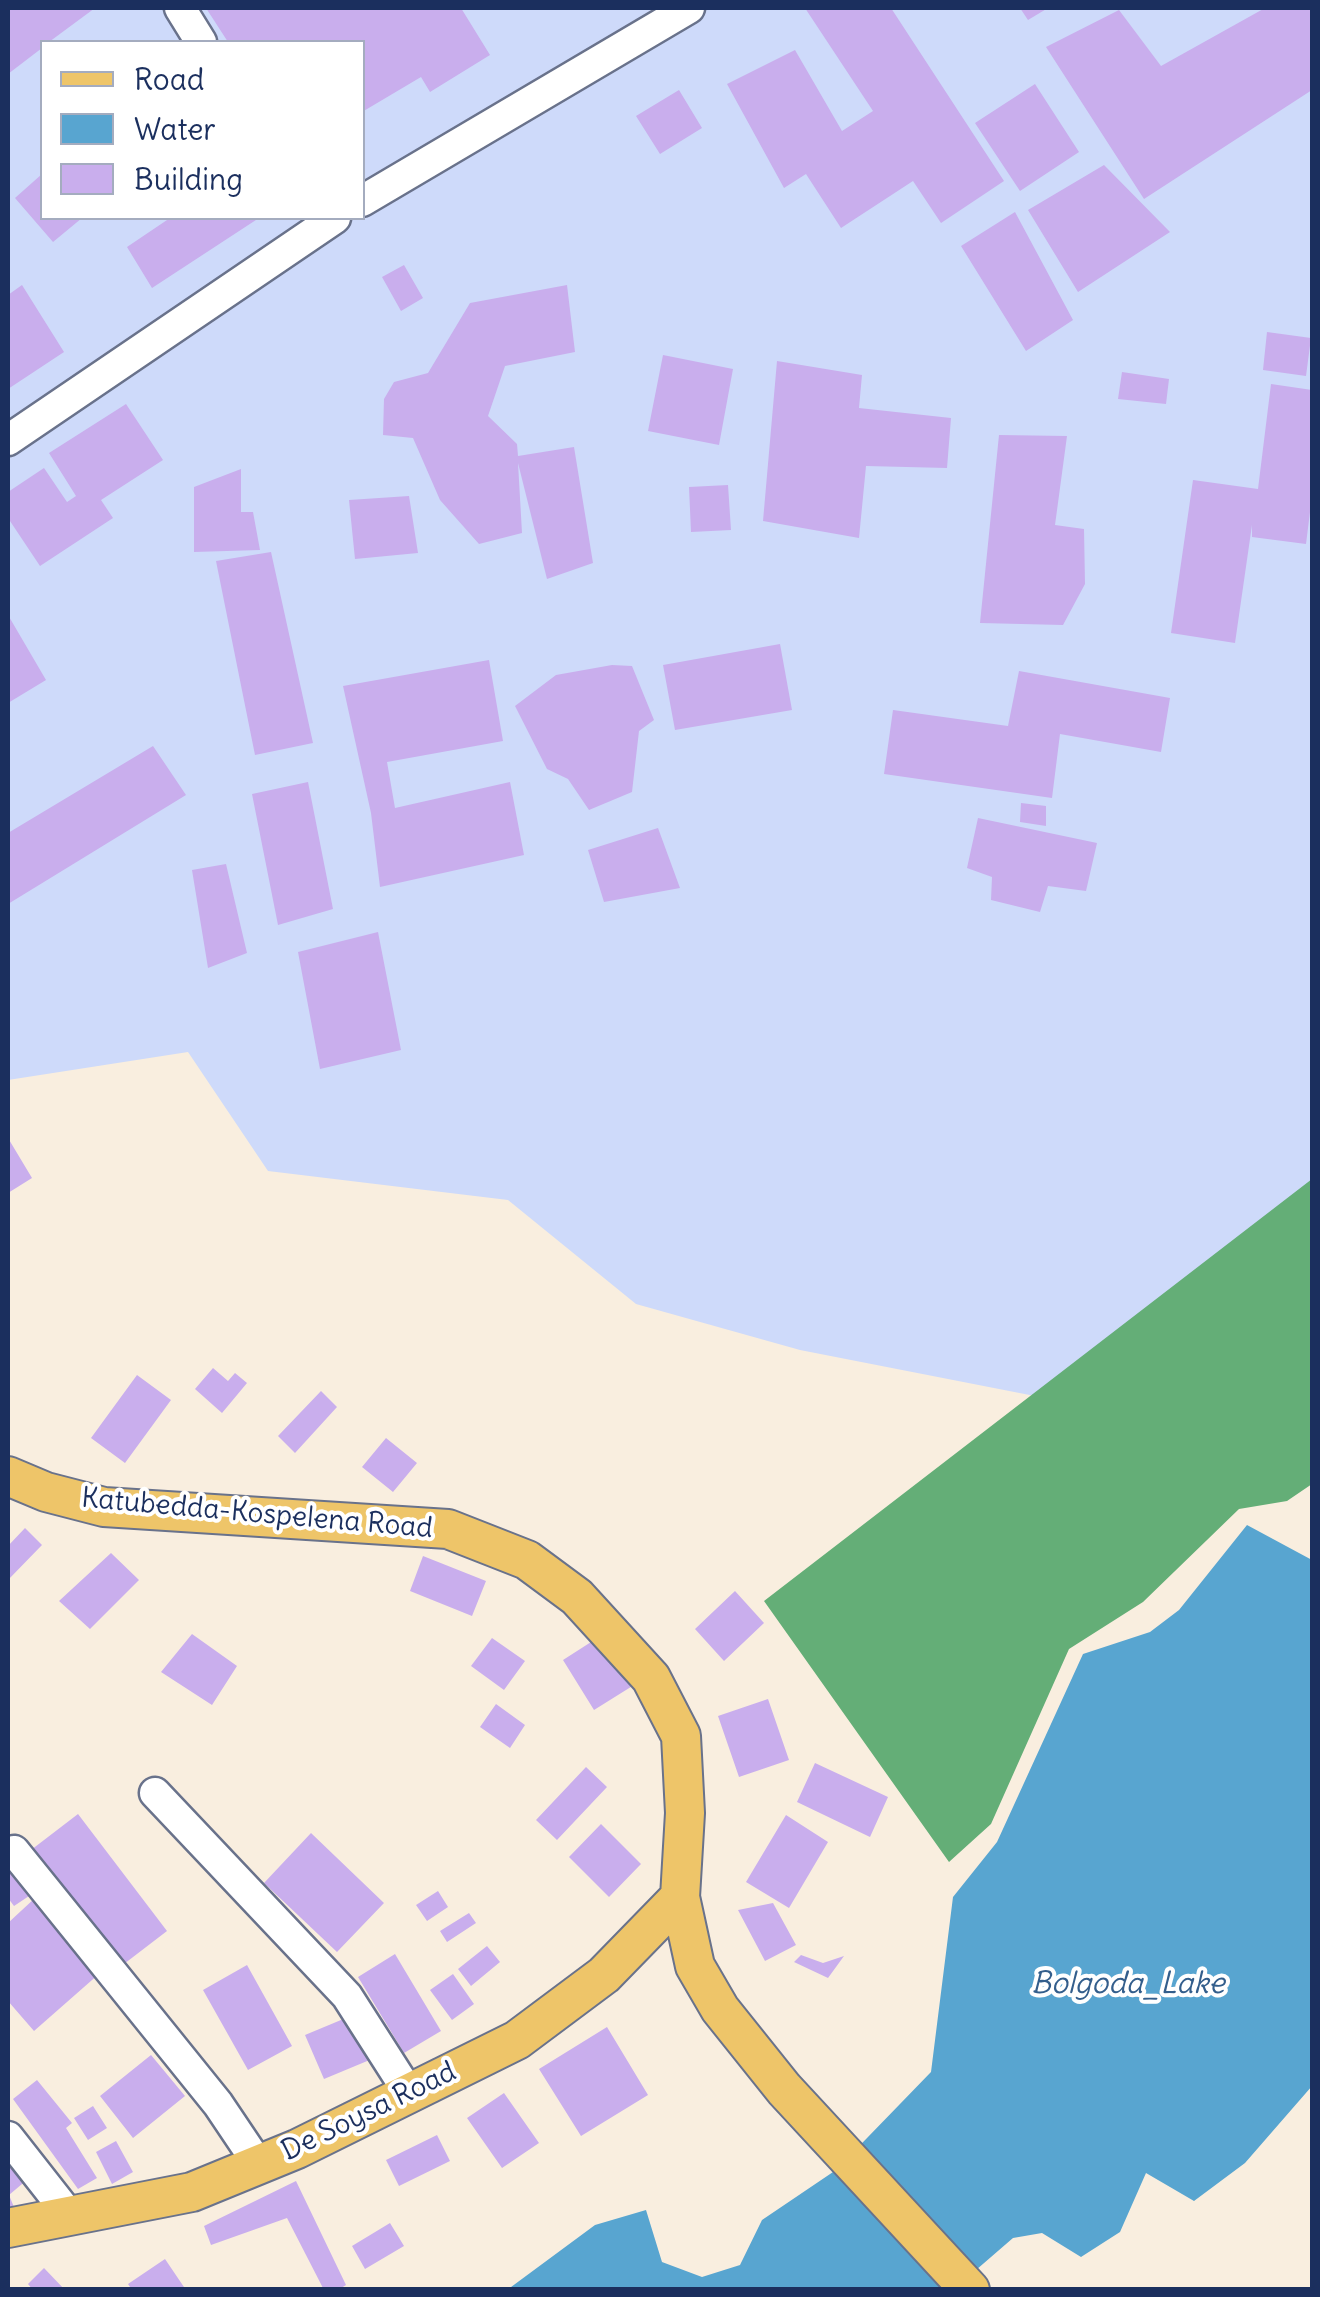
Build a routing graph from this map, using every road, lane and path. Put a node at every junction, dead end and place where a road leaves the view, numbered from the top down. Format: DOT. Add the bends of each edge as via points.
graph roads {
  1 [pos="180,8"];
  2 [pos="689,8"];
  3 [pos="200,40"];
  4 [pos="365,199"];
  5 [pos="320,221"];
  6 [pos="8,440"];
  7 [pos="8,1476"];
  8 [pos="155,1793"];
  9 [pos="14,1851"];
  10 [pos="680,1897"];
  11 [pos="409,2092"];
  12 [pos="8,2137"];
  13 [pos="259,2165"];
  14 [pos="70,2216"];
  15 [pos="8,2228"];
  16 [pos="970,2290"];
  1 -- 3 [label="street"];
  2 -- 4 [label="street"];
  5 -- 6 [label="street"];
  7 -- 10 [label="main road, Katubedda-Kospelena Road" via="104,1507 448,1529 528,1560 620,1640 665,1700 685,1760"];
  8 -- 11 [label="street" via="347,1996"];
  9 -- 13 [label="street" via="218,2104"];
  10 -- 11 [label="main road, De Soysa Road" via="604,1974 516,2040"];
  10 -- 16 [label="main road, Katubedda-Kospelena Road" via="695,1966 720,2009"];
  11 -- 13 [label="main road, De Soysa Road"];
  12 -- 14 [label="street"];
  13 -- 14 [label="main road, De Soysa Road" via="192,2192"];
  14 -- 15 [label="main road, De Soysa Road"];
}
